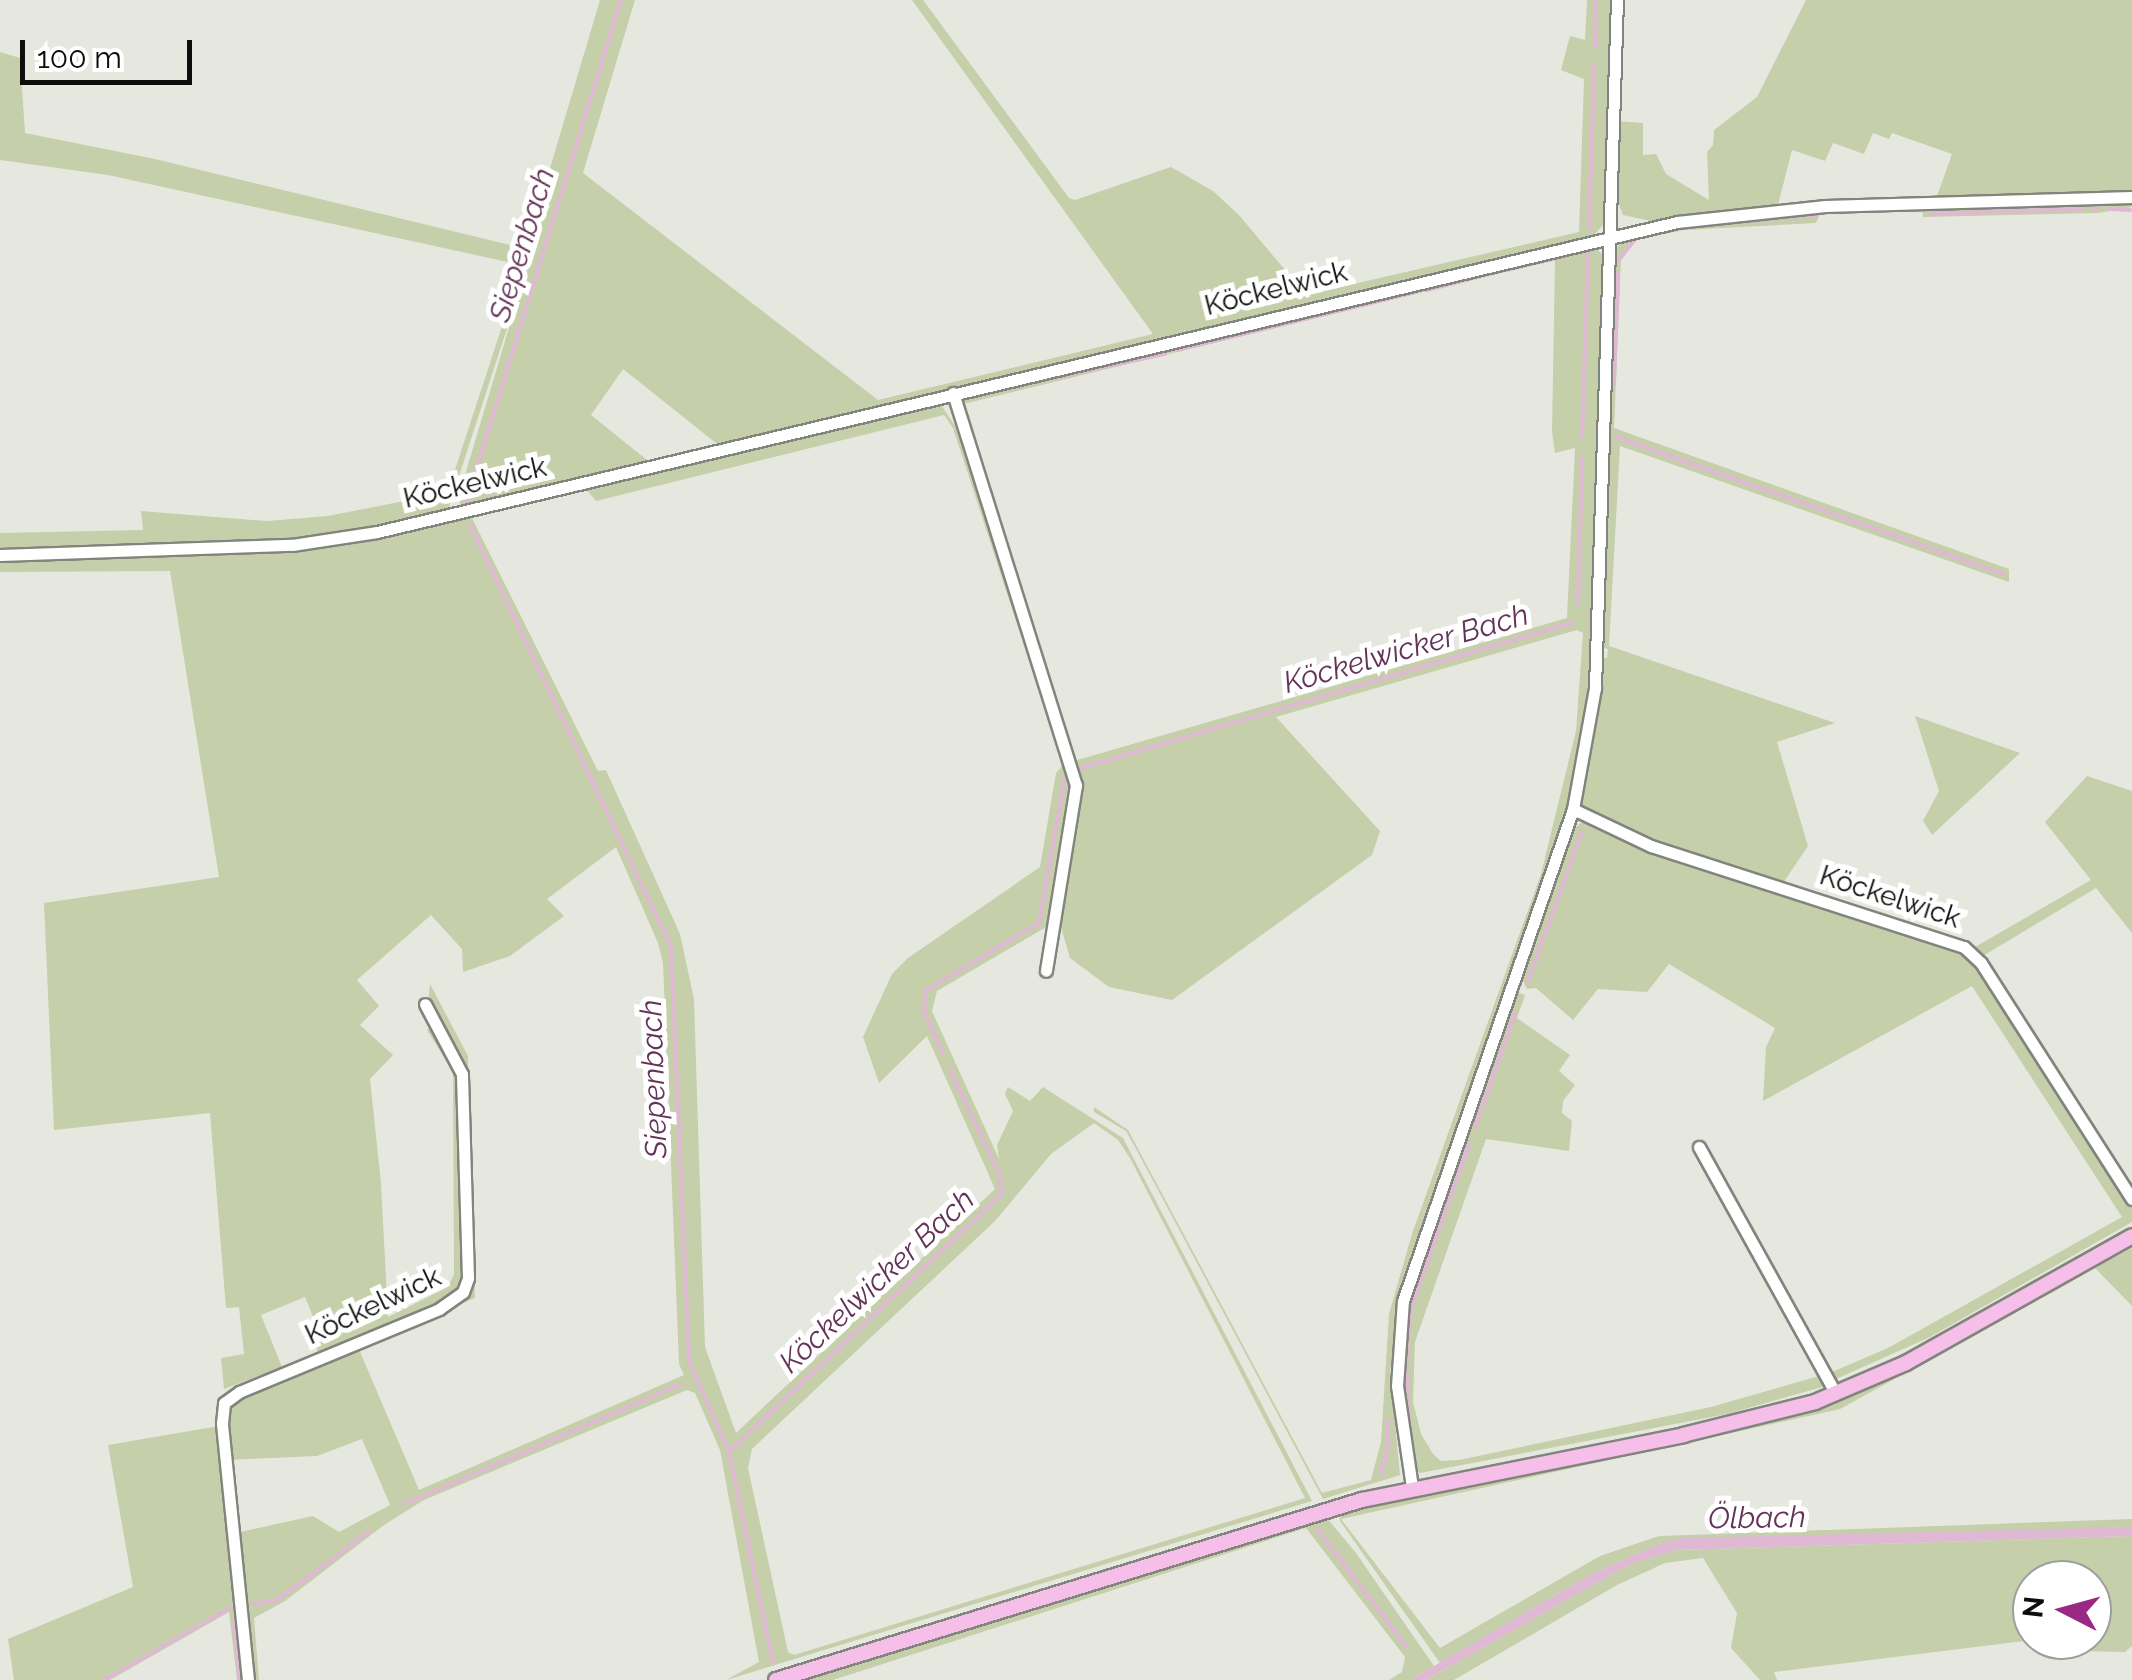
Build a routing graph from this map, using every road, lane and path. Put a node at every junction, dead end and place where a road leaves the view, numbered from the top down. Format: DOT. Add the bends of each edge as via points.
graph roads {
  1 [pos="1618,0"];
  2 [pos="2132,197"];
  3 [pos="1612,236"];
  4 [pos="952,393"];
  5 [pos="0,556"];
  6 [pos="1573,810"];
  7 [pos="1046,970"];
  8 [pos="424,1004"];
  9 [pos="1699,1147"];
  10 [pos="2132,1200"];
  11 [pos="2132,1236"];
  12 [pos="1836,1394"];
  13 [pos="1412,1487"];
  14 [pos="248,1680"];
  15 [pos="776,1680"];
  1 -- 3 [label="street"];
  2 -- 3 [label="street, Köckelwick" via="1825,206"];
  3 -- 4 [label="street, Köckelwick"];
  3 -- 6 [label="street" via="1596,672"];
  4 -- 5 [label="street, Köckelwick" via="376,532 292,545"];
  4 -- 7 [label="street" via="1076,784"];
  6 -- 10 [label="street, Köckelwick" via="1651,846 1964,947 1981,963"];
  6 -- 13 [label="street" via="1403,1301 1397,1386"];
  8 -- 14 [label="street, Köckelwick" via="462,1074 468,1278 463,1292 439,1308 224,1404"];
  9 -- 12 [label="street"];
  11 -- 12 [label="main road" via="1906,1363"];
  12 -- 13 [label="main road" via="1718,1427"];
  13 -- 15 [label="main road"];
}
